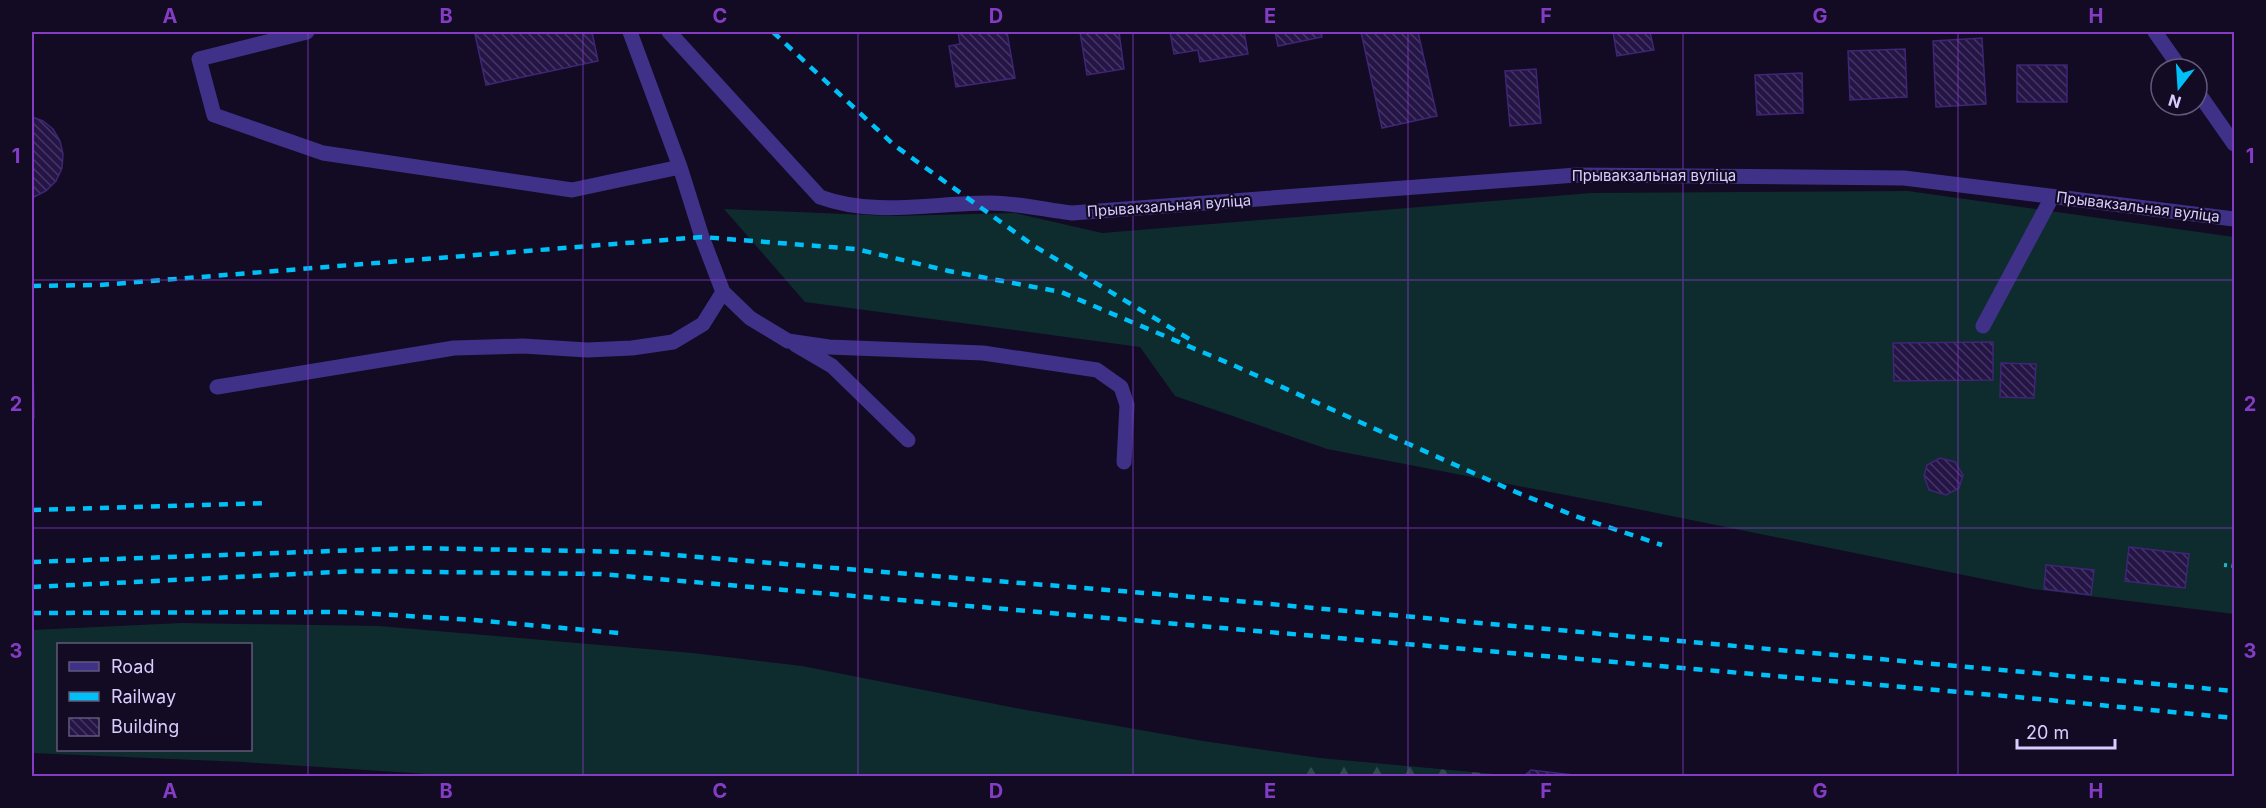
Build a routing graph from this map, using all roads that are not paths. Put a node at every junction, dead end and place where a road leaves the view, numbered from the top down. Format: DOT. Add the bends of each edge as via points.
graph roads {
  1 [pos="307,32"];
  2 [pos="630,32"];
  3 [pos="669,32"];
  4 [pos="2155,32"];
  5 [pos="2173,57"];
  6 [pos="2209,108"];
  7 [pos="2235,144"];
  8 [pos="680,167"];
  9 [pos="2052,196"];
  10 [pos="2235,219"];
  11 [pos="723,292"];
  12 [pos="1983,326"];
  13 [pos="788,341"];
  14 [pos="218,387"];
  15 [pos="908,440"];
  16 [pos="1124,462"];
  1 -- 8 [label="street" via="200,59 214,115 323,153 572,190"];
  2 -- 8 [label="street"];
  3 -- 9 [label="street, Прывакзальная вуліца" via="820,197 867,208 992,203 1072,213 1576,175 1904,178"];
  4 -- 5 [label="street"];
  6 -- 7 [label="street"];
  8 -- 11 [label="street"];
  9 -- 10 [label="street, Прывакзальная вуліца"];
  9 -- 12 [label="street"];
  11 -- 13 [label="street" via="750,318"];
  11 -- 14 [label="street" via="703,324 673,342 587,350 523,346 454,348"];
  13 -- 15 [label="street" via="832,366"];
  13 -- 16 [label="street" via="829,347 983,353 1096,370 1121,387 1127,405"];
}
